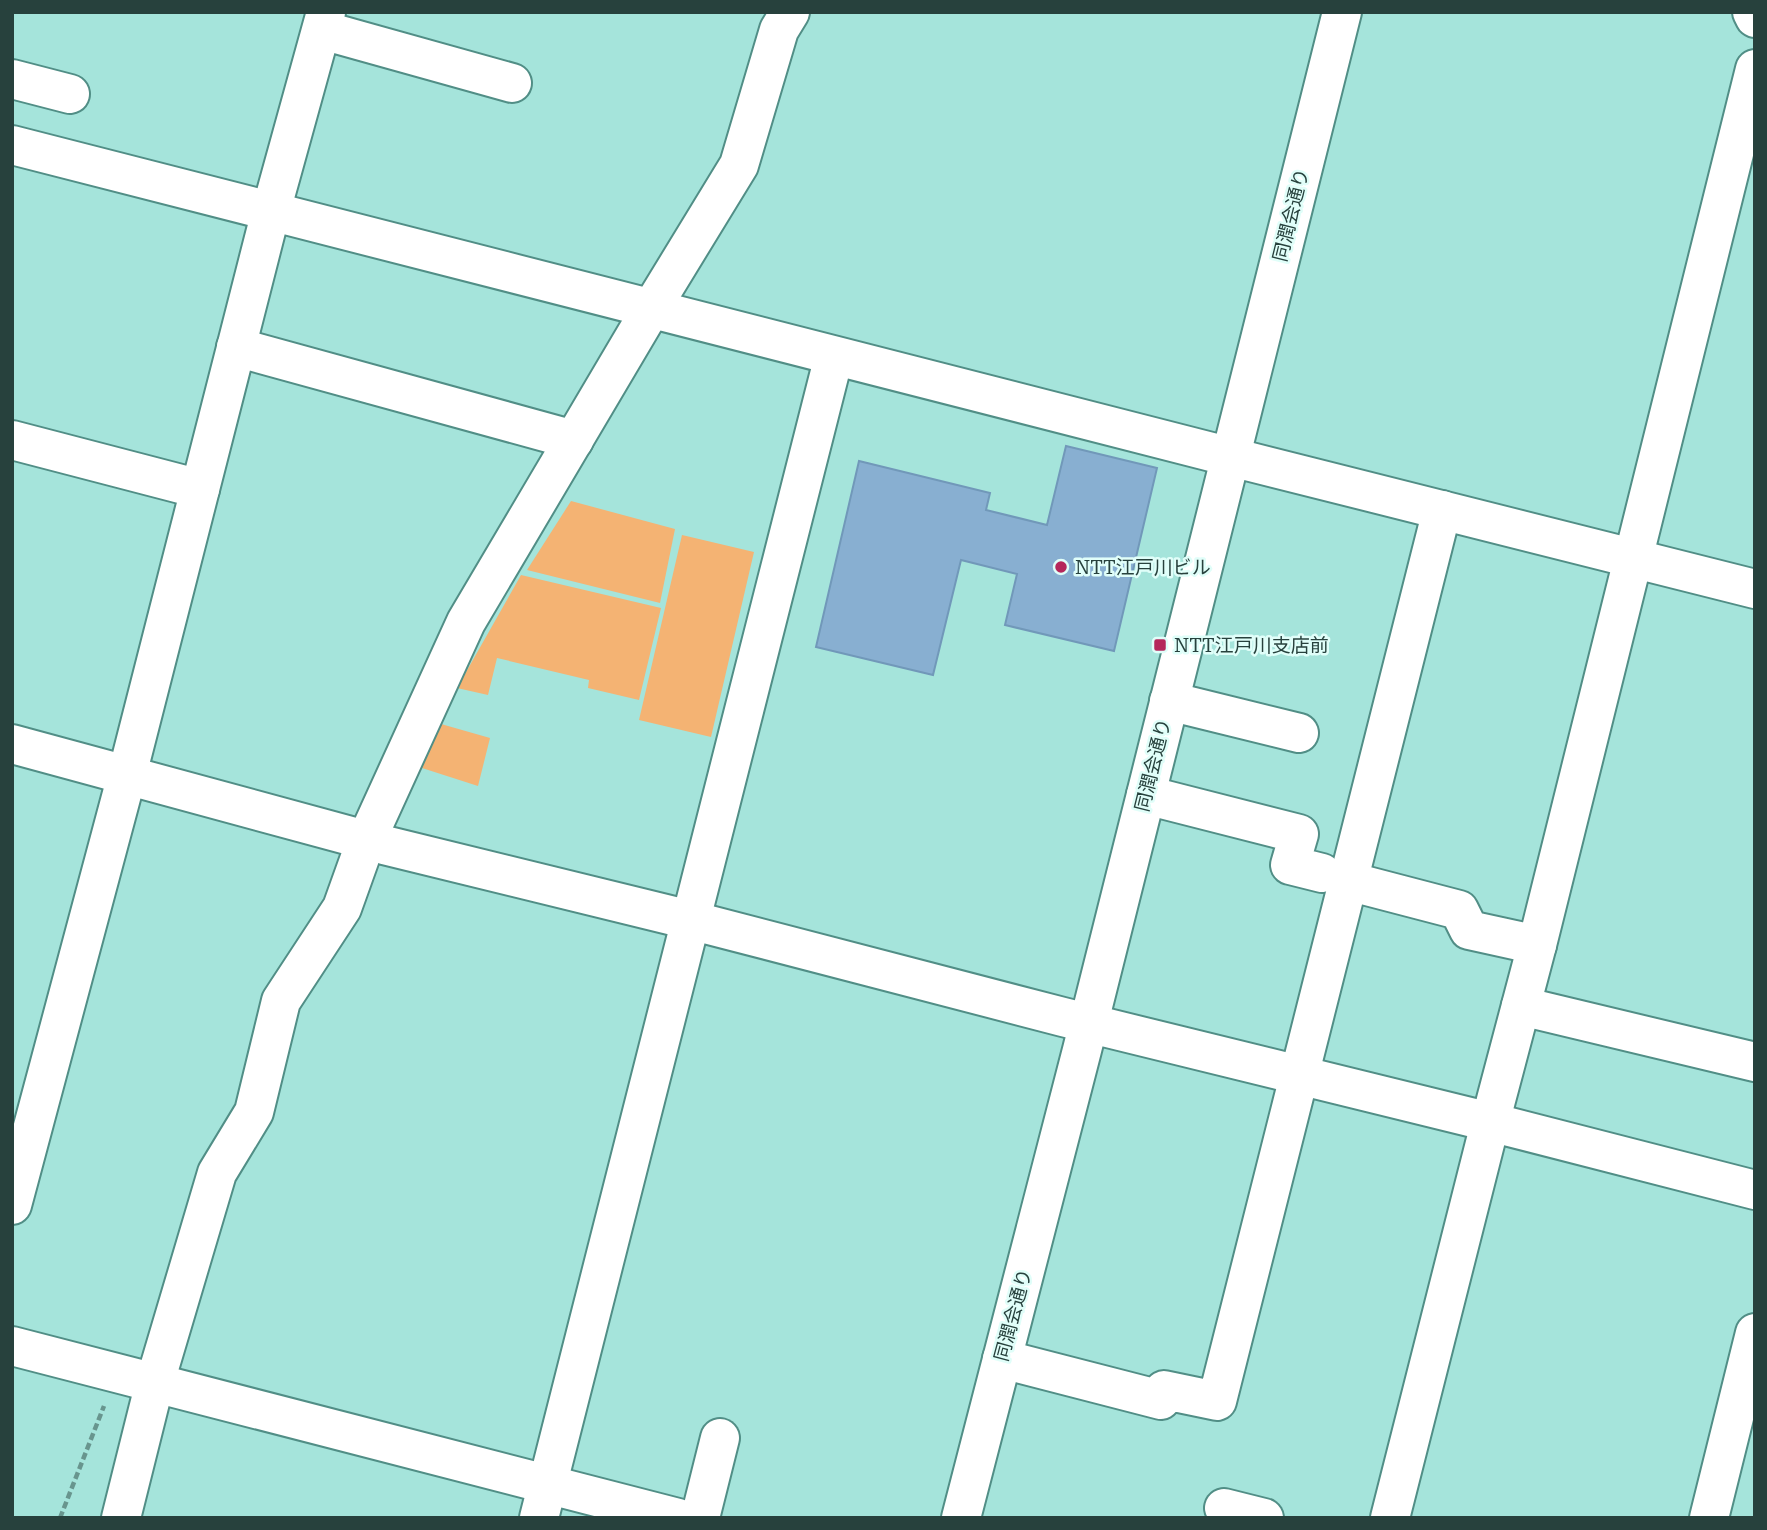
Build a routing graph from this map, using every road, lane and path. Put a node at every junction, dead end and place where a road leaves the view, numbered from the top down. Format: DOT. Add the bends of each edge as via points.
graph roads {
  1 [pos="790,12"];
  2 [pos="1342,12"];
  3 [pos="1752,12"];
  4 [pos="1755,18"];
  5 [pos="324,21"];
  6 [pos="1755,69"];
  7 [pos="12,79"];
  8 [pos="512,83"];
  9 [pos="70,94"];
  10 [pos="12,145"];
  11 [pos="271,211"];
  12 [pos="651,309"];
  13 [pos="236,347"];
  14 [pos="834,356"];
  15 [pos="12,440"];
  16 [pos="574,440"];
  17 [pos="1231,457"];
  18 [pos="200,489"];
  19 [pos="1442,510"];
  20 [pos="1633,558"];
  21 [pos="1755,589"];
  22 [pos="1169,701"];
  23 [pos="1299,733"];
  24 [pos="12,744"];
  25 [pos="127,775"];
  26 [pos="1146,795"];
  27 [pos="366,841"];
  28 [pos="1335,877"];
  29 [pos="691,920"];
  30 [pos="1537,945"];
  31 [pos="1521,1006"];
  32 [pos="1088,1023"];
  33 [pos="1755,1062"];
  34 [pos="1298,1075"];
  35 [pos="1490,1122"];
  36 [pos="1755,1190"];
  37 [pos="12,1205"];
  38 [pos="12,1346"];
  39 [pos="1753,1346"];
  40 [pos="1002,1359"];
  41 [pos="155,1382"];
  42 [pos="720,1438"];
  43 [pos="543,1501"];
  44 [pos="1224,1508"];
  45 [pos="130,1516"];
  46 [pos="678,1518"];
  47 [pos="701,1518"];
  48 [pos="961,1518"];
  49 [pos="1265,1518"];
  50 [pos="1390,1518"];
  51 [pos="1709,1518"];
  1 -- 12 [label="street" via="779,30 739,165"];
  2 -- 17 [label="street, 同潤会通り"];
  3 -- 4 [label="street"];
  5 -- 8 [label="street"];
  5 -- 11 [label="street"];
  6 -- 20 [label="street"];
  7 -- 9 [label="street"];
  10 -- 11 [label="street"];
  11 -- 12 [label="street"];
  11 -- 13 [label="street"];
  12 -- 14 [label="street"];
  12 -- 16 [label="street"];
  13 -- 16 [label="street"];
  13 -- 18 [label="street"];
  14 -- 17 [label="street"];
  14 -- 29 [label="street"];
  15 -- 18 [label="street"];
  16 -- 27 [label="street" via="467,622"];
  17 -- 19 [label="street"];
  17 -- 22 [label="street, 同潤会通り"];
  18 -- 25 [label="street"];
  19 -- 20 [label="street"];
  19 -- 28 [label="street"];
  20 -- 21 [label="street"];
  20 -- 30 [label="street"];
  22 -- 23 [label="street"];
  22 -- 26 [label="street, 同潤会通り"];
  24 -- 25 [label="street"];
  25 -- 27 [label="street"];
  25 -- 37 [label="street"];
  26 -- 28 [label="street" via="1298,834 1290,865"];
  26 -- 32 [label="street, 同潤会通り"];
  27 -- 29 [label="street"];
  27 -- 41 [label="street" via="342,908 281,1001 254,1112 217,1173"];
  28 -- 30 [label="street" via="1459,910 1469,930"];
  28 -- 34 [label="street"];
  29 -- 32 [label="street"];
  29 -- 43 [label="street"];
  30 -- 31 [label="street"];
  31 -- 33 [label="street"];
  31 -- 35 [label="street"];
  32 -- 34 [label="street"];
  32 -- 40 [label="street, 同潤会通り"];
  34 -- 35 [label="street"];
  34 -- 40 [label="street" via="1217,1401 1164,1390 1161,1399"];
  35 -- 36 [label="street"];
  35 -- 50 [label="street"];
  38 -- 41 [label="street"];
  39 -- 51 [label="street"];
  40 -- 48 [label="street, 同潤会通り"];
  41 -- 43 [label="street"];
  41 -- 45 [label="street"];
  42 -- 47 [label="street"];
  43 -- 46 [label="street"];
  44 -- 49 [label="street"];
}
